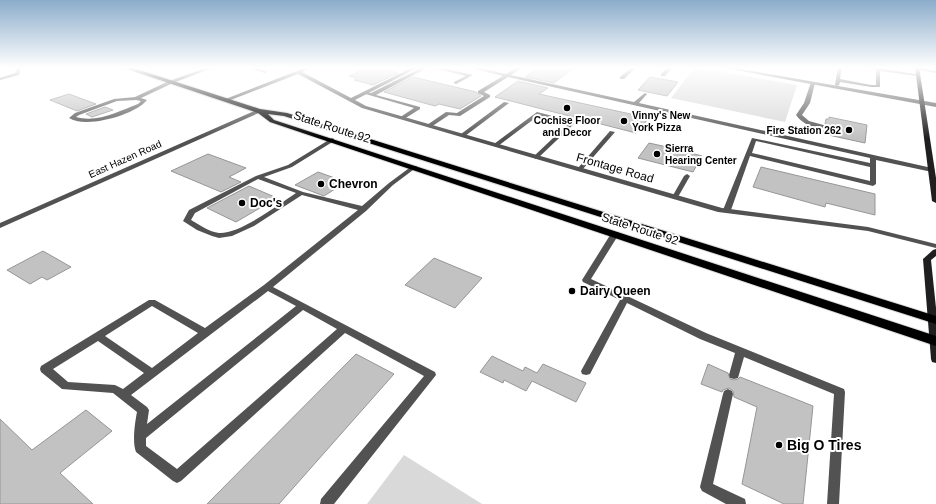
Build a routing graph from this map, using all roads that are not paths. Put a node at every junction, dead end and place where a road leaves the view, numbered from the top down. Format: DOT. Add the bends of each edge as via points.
graph roads {
  1 [pos="152,91"];
  2 [pos="197,91"];
  3 [pos="250,91"];
  4 [pos="333,91"];
  5 [pos="369,91"];
  6 [pos="380,91"];
  7 [pos="483,91"];
  8 [pos="574,91"];
  9 [pos="811,91"];
  10 [pos="852,91"];
  11 [pos="921,91"];
  12 [pos="364,93"];
  13 [pos="644,94"];
  14 [pos="371,95"];
  15 [pos="136,98"];
  16 [pos="226,100"];
  17 [pos="351,100"];
  18 [pos="923,102"];
  19 [pos="506,103"];
  20 [pos="635,104"];
  21 [pos="936,105"];
  22 [pos="259,111"];
  23 [pos="402,118"];
  24 [pos="429,126"];
  25 [pos="825,127"];
  26 [pos="612,132"];
  27 [pos="463,135"];
  28 [pos="332,140"];
  29 [pos="496,145"];
  30 [pos="748,154"];
  31 [pos="536,156"];
  32 [pos="873,157"];
  33 [pos="425,158"];
  34 [pos="873,166"];
  35 [pos="414,167"];
  36 [pos="580,169"];
  37 [pos="932,170"];
  38 [pos="258,176"];
  39 [pos="687,176"];
  40 [pos="301,193"];
  41 [pos="675,196"];
  42 [pos="936,201"];
  43 [pos="363,209"];
  44 [pos="727,210"];
  45 [pos="0,226"];
  46 [pos="615,234"];
  47 [pos="936,246"];
  48 [pos="936,252"];
  49 [pos="267,287"];
  50 [pos="625,299"];
  51 [pos="302,306"];
  52 [pos="934,320"];
  53 [pos="344,328"];
  54 [pos="205,334"];
  55 [pos="98,336"];
  56 [pos="935,341"];
  57 [pos="741,351"];
  58 [pos="936,359"];
  59 [pos="586,370"];
  60 [pos="152,373"];
  61 [pos="734,375"];
  62 [pos="728,394"];
  63 [pos="122,395"];
  64 [pos="140,436"];
  65 [pos="326,504"];
  66 [pos="740,504"];
  67 [pos="833,504"];
  1 -- 15 [label="street"];
  2 -- 16 [label="main road"];
  3 -- 16 [label="street"];
  4 -- 17 [label="street, Frontage Road"];
  5 -- 12 [label="street"];
  6 -- 14 [label="street"];
  7 -- 24 [label="street" via="480,92 488,96 458,116 448,113"];
  8 -- 20 [label="street"];
  9 -- 25 [label="street" via="807,103 799,115 801,120 808,124"];
  10 -- 18 [label="street"];
  11 -- 18 [label="street"];
  12 -- 14 [label="street"];
  12 -- 17 [label="street"];
  13 -- 20 [label="street"];
  14 -- 23 [label="street" via="418,108"];
  15 -- 15 [label="street" via="116,100 72,118 81,122 104,119 140,105 144,100"];
  16 -- 22 [label="main road"];
  17 -- 23 [label="street, Frontage Road" via="364,107"];
  18 -- 21 [label="street"];
  18 -- 37 [label="street"];
  19 -- 27 [label="street"];
  20 -- 32 [label="street"];
  22 -- 28 [label="main road, State Route 92" via="272,121"];
  22 -- 33 [label="main road, State Route 92" via="285,114"];
  22 -- 45 [label="street, East Hazen Road"];
  23 -- 24 [label="street, Frontage Road"];
  24 -- 27 [label="street, Frontage Road"];
  26 -- 36 [label="street"];
  27 -- 29 [label="street, Frontage Road"];
  28 -- 35 [label="main road, State Route 92"];
  28 -- 38 [label="street" via="290,166"];
  29 -- 31 [label="street, Frontage Road"];
  29 -- 31 [label="street" via="537,114 573,122"];
  30 -- 34 [label="street" via="754,140"];
  30 -- 34 [label="street" via="873,184"];
  30 -- 44 [label="street"];
  31 -- 36 [label="street, Frontage Road"];
  32 -- 34 [label="street"];
  32 -- 37 [label="street"];
  33 -- 35 [label="main road"];
  33 -- 52 [label="main road, State Route 92"];
  35 -- 43 [label="street"];
  35 -- 46 [label="main road, State Route 92"];
  36 -- 41 [label="street, Frontage Road"];
  37 -- 42 [label="street"];
  38 -- 40 [label="street"];
  38 -- 40 [label="street" via="192,212 187,221 209,233 224,235 245,228"];
  39 -- 41 [label="street"];
  40 -- 43 [label="street"];
  41 -- 44 [label="street, Frontage Road"];
  43 -- 49 [label="street"];
  44 -- 47 [label="street, Frontage Road" via="868,229"];
  46 -- 50 [label="street" via="586,280"];
  46 -- 56 [label="main road, State Route 92"];
  48 -- 52 [label="street" via="927,259"];
  49 -- 51 [label="street"];
  49 -- 54 [label="street"];
  50 -- 57 [label="street"];
  50 -- 59 [label="street"];
  51 -- 53 [label="street"];
  51 -- 64 [label="street"];
  52 -- 56 [label="street"];
  53 -- 64 [label="street" via="177,477 140,448"];
  53 -- 65 [label="street" via="431,375"];
  54 -- 55 [label="street" via="152,302"];
  54 -- 60 [label="street"];
  55 -- 60 [label="street"];
  55 -- 63 [label="street" via="45,369 66,386 115,388"];
  56 -- 58 [label="street"];
  57 -- 61 [label="street"];
  57 -- 67 [label="street" via="840,392"];
  60 -- 63 [label="street"];
  62 -- 66 [label="street" via="706,486"];
  63 -- 64 [label="street" via="143,410"];
}
